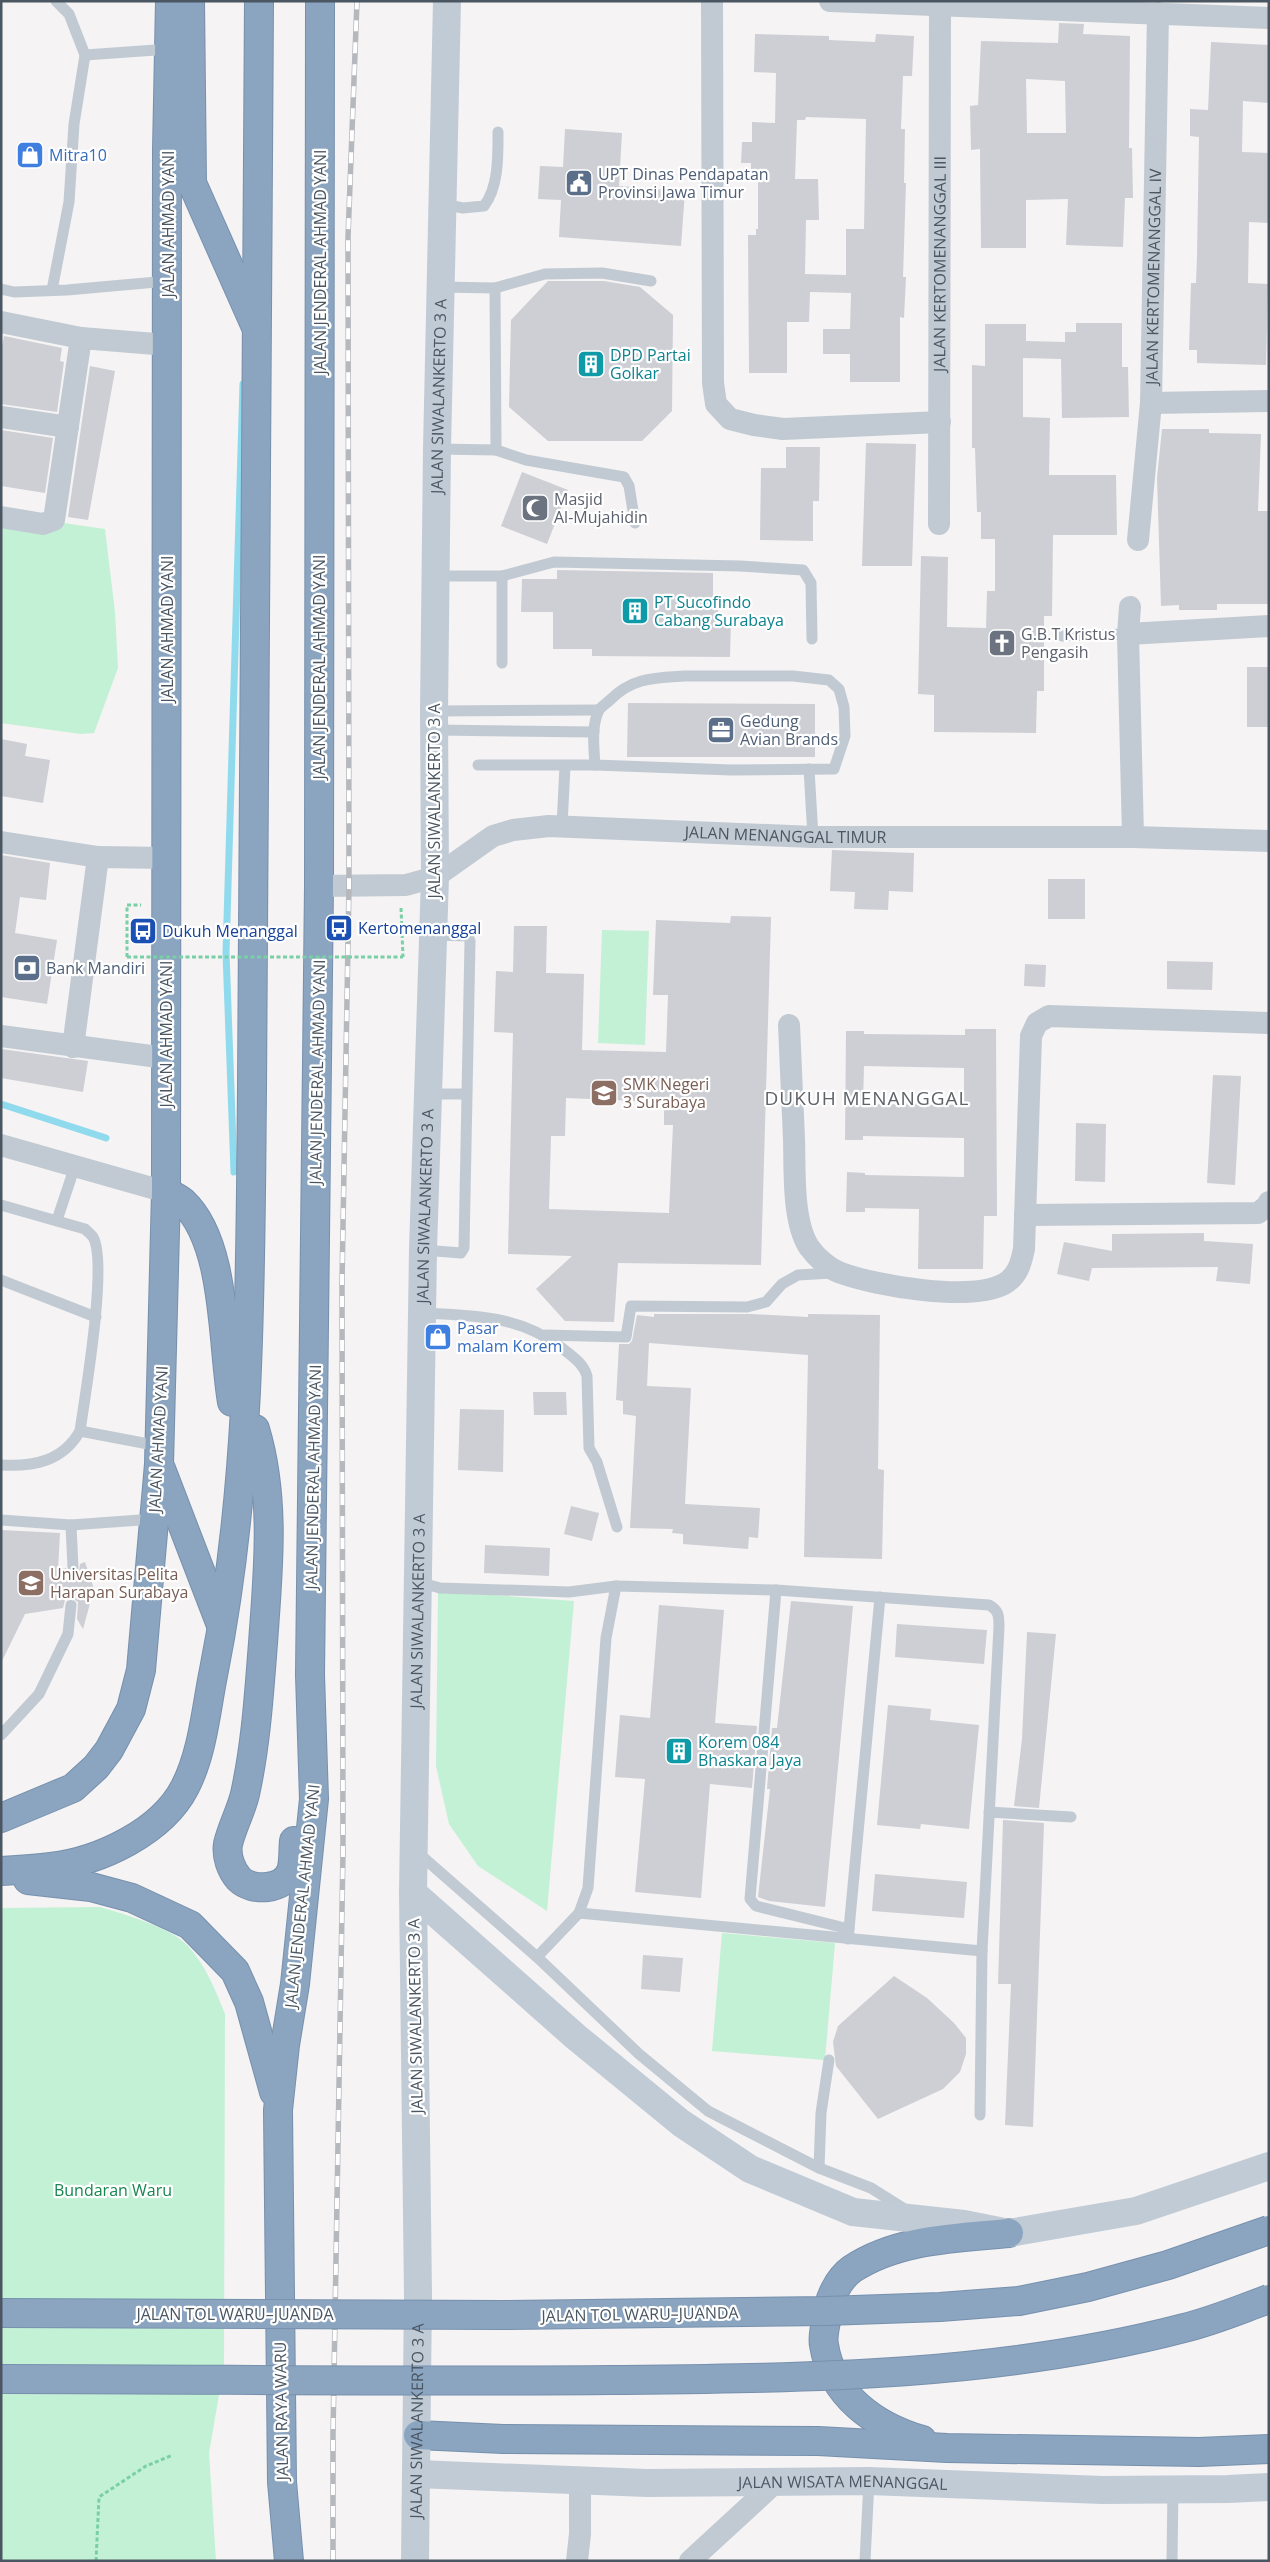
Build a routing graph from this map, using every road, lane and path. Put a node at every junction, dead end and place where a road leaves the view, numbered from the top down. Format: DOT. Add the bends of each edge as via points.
graph roads {
  1 [pos="56,1"];
  2 [pos="170,1"];
  3 [pos="190,1"];
  4 [pos="259,1"];
  5 [pos="320,1"];
  6 [pos="447,1"];
  7 [pos="712,1"];
  8 [pos="830,1"];
  9 [pos="940,5"];
  10 [pos="1262,12"];
  11 [pos="1158,13"];
  12 [pos="170,49"];
  13 [pos="85,56"];
  14 [pos="498,132"];
  15 [pos="443,204"];
  16 [pos="168,281"];
  17 [pos="651,281"];
  18 [pos="441,287"];
  19 [pos="495,288"];
  20 [pos="1,290"];
  21 [pos="52,290"];
  22 [pos="1,322"];
  23 [pos="259,336"];
  24 [pos="81,338"];
  25 [pos="168,344"];
  26 [pos="1269,401"];
  27 [pos="1151,403"];
  28 [pos="1,417"];
  29 [pos="940,422"];
  30 [pos="68,427"];
  31 [pos="437,448"];
  32 [pos="496,450"];
  33 [pos="1,517"];
  34 [pos="636,523"];
  35 [pos="940,524"];
  36 [pos="1138,540"];
  37 [pos="436,576"];
  38 [pos="502,576"];
  39 [pos="1130,607"];
  40 [pos="1269,626"];
  41 [pos="1128,634"];
  42 [pos="1062,636"];
  43 [pos="812,639"];
  44 [pos="502,663"];
  45 [pos="599,710"];
  46 [pos="434,721"];
  47 [pos="594,732"];
  48 [pos="595,764"];
  49 [pos="478,765"];
  50 [pos="565,766"];
  51 [pos="810,769"];
  52 [pos="562,826"];
  53 [pos="813,837"];
  54 [pos="1133,837"];
  55 [pos="1269,841"];
  56 [pos="1,842"];
  57 [pos="98,857"];
  58 [pos="167,858"];
  59 [pos="435,877"];
  60 [pos="319,886"];
  61 [pos="127,905"];
  62 [pos="401,906"];
  63 [pos="434,935"];
  64 [pos="1269,1023"];
  65 [pos="789,1025"];
  66 [pos="1,1036"];
  67 [pos="73,1047"];
  68 [pos="166,1058"];
  69 [pos="428,1094"];
  70 [pos="466,1094"];
  71 [pos="1,1145"];
  72 [pos="75,1166"];
  73 [pos="166,1192"];
  74 [pos="1269,1202"];
  75 [pos="1,1205"];
  76 [pos="1025,1215"];
  77 [pos="57,1220"];
  78 [pos="423,1250"];
  79 [pos="839,1273"];
  80 [pos="1,1280"];
  81 [pos="423,1313"];
  82 [pos="96,1317"];
  83 [pos="545,1335"];
  84 [pos="245,1397"];
  85 [pos="80,1431"];
  86 [pos="159,1455"];
  87 [pos="243,1464"];
  88 [pos="1,1465"];
  89 [pos="154,1519"];
  90 [pos="1,1520"];
  91 [pos="72,1525"];
  92 [pos="617,1527"];
  93 [pos="73,1568"];
  94 [pos="418,1582"];
  95 [pos="616,1586"];
  96 [pos="776,1590"];
  97 [pos="880,1597"];
  98 [pos="71,1605"];
  99 [pos="222,1628"];
  100 [pos="310,1675"];
  101 [pos="1,1735"];
  102 [pos="989,1812"];
  103 [pos="1071,1817"];
  104 [pos="1,1818"];
  105 [pos="416,1851"];
  106 [pos="1,1871"];
  107 [pos="1,1878"];
  108 [pos="414,1893"];
  109 [pos="579,1913"];
  110 [pos="848,1934"];
  111 [pos="982,1951"];
  112 [pos="537,1957"];
  113 [pos="829,2060"];
  114 [pos="278,2110"];
  115 [pos="980,2115"];
  116 [pos="1269,2166"];
  117 [pos="819,2168"];
  118 [pos="920,2219"];
  119 [pos="1269,2230"];
  120 [pos="1009,2233"];
  121 [pos="1269,2299"];
  122 [pos="1,2313"];
  123 [pos="1,2379"];
  124 [pos="418,2435"];
  125 [pos="947,2448"];
  126 [pos="1269,2449"];
  127 [pos="173,2455"];
  128 [pos="417,2474"];
  129 [pos="580,2480"];
  130 [pos="776,2481"];
  131 [pos="868,2481"];
  132 [pos="282,2482"];
  133 [pos="1269,2487"];
  134 [pos="1172,2488"];
  135 [pos="96,2561"];
  136 [pos="270,2561"];
  137 [pos="289,2561"];
  138 [pos="415,2561"];
  139 [pos="577,2561"];
  140 [pos="690,2561"];
  141 [pos="865,2561"];
  142 [pos="1172,2561"];
  1 -- 13 [label="lane" via="69,14"];
  2 -- 12 [label="highway, JALAN AHMAD YANI"];
  3 -- 23 [label="highway" via="192,182"];
  4 -- 23 [label="highway"];
  5 -- 60 [label="highway, JALAN JENDERAL AHMAD YANI"];
  6 -- 15 [label="main road, JALAN SIWALANKERTO 3 A"];
  7 -- 29 [label="street" via="713,383 716,404 730,419 783,429"];
  8 -- 9 [label="street"];
  9 -- 11 [label="street"];
  9 -- 29 [label="street, JALAN KERTOMENANGGAL III"];
  10 -- 11 [label="street"];
  11 -- 27 [label="street, JALAN KERTOMENANGGAL IV"];
  12 -- 13 [label="lane"];
  12 -- 16 [label="highway, JALAN AHMAD YANI"];
  13 -- 21 [label="lane" via="74,124 69,202"];
  14 -- 15 [label="lane" via="492,197 484,206 463,208"];
  15 -- 18 [label="main road, JALAN SIWALANKERTO 3 A"];
  16 -- 21 [label="lane"];
  16 -- 25 [label="highway, JALAN AHMAD YANI"];
  17 -- 19 [label="lane" via="602,273 546,274"];
  18 -- 19 [label="lane"];
  18 -- 31 [label="main road, JALAN SIWALANKERTO 3 A"];
  19 -- 32 [label="lane"];
  20 -- 21 [label="lane"];
  22 -- 24 [label="street"];
  23 -- 84 [label="highway" via="250,1216"];
  24 -- 25 [label="street"];
  24 -- 30 [label="street"];
  25 -- 58 [label="highway, JALAN AHMAD YANI"];
  26 -- 27 [label="street"];
  27 -- 36 [label="street, JALAN KERTOMENANGGAL IV"];
  28 -- 30 [label="street"];
  29 -- 35 [label="street, JALAN KERTOMENANGGAL III"];
  30 -- 33 [label="street" via="54,520 43,524"];
  31 -- 32 [label="lane"];
  31 -- 37 [label="main road, JALAN SIWALANKERTO 3 A"];
  32 -- 34 [label="lane" via="526,460 624,478 629,486"];
  37 -- 38 [label="lane"];
  37 -- 46 [label="main road, JALAN SIWALANKERTO 3 A"];
  38 -- 43 [label="lane" via="554,562 803,570 811,583"];
  38 -- 44 [label="lane"];
  39 -- 41 [label="street"];
  40 -- 41 [label="street"];
  41 -- 42 [label="lane"];
  41 -- 54 [label="street"];
  45 -- 46 [label="lane"];
  45 -- 47 [label="lane"];
  45 -- 51 [label="lane" via="623,688 649,679 793,676 829,680 839,690 844,707 845,736 834,768"];
  46 -- 47 [label="lane"];
  46 -- 59 [label="main road, JALAN SIWALANKERTO 3 A"];
  47 -- 48 [label="lane"];
  48 -- 50 [label="lane"];
  48 -- 51 [label="lane" via="731,770"];
  49 -- 50 [label="lane"];
  50 -- 52 [label="lane"];
  51 -- 53 [label="lane"];
  52 -- 53 [label="street, JALAN MENANGGAL TIMUR"];
  52 -- 59 [label="street, JALAN MENANGGAL TIMUR" via="513,830 493,836"];
  53 -- 54 [label="street, JALAN MENANGGAL TIMUR"];
  54 -- 55 [label="street, JALAN MENANGGAL TIMUR"];
  56 -- 57 [label="street"];
  57 -- 58 [label="street"];
  57 -- 67 [label="street"];
  58 -- 68 [label="highway, JALAN AHMAD YANI"];
  59 -- 60 [label="street, JALAN MENANGGAL TIMUR" via="406,885"];
  59 -- 63 [label="main road, JALAN SIWALANKERTO 3 A"];
  60 -- 100 [label="highway, JALAN JENDERAL AHMAD YANI"];
  61 -- 62 [label="path, bridge" via="127,957 403,958"];
  63 -- 69 [label="main road, JALAN SIWALANKERTO 3 A"];
  63 -- 70 [label="lane" via="469,937"];
  64 -- 76 [label="street" via="1049,1016 1037,1023 1031,1036"];
  65 -- 79 [label="street" via="800,1221 808,1246"];
  66 -- 67 [label="street"];
  67 -- 68 [label="street"];
  68 -- 73 [label="highway, JALAN AHMAD YANI"];
  69 -- 70 [label="lane"];
  69 -- 78 [label="main road, JALAN SIWALANKERTO 3 A"];
  70 -- 78 [label="lane" via="464,1248 461,1253"];
  71 -- 72 [label="street"];
  72 -- 73 [label="street"];
  72 -- 77 [label="lane"];
  73 -- 86 [label="highway, JALAN AHMAD YANI"];
  73 -- 87 [label="highway" via="182,1201 209,1244 217,1279"];
  74 -- 76 [label="street" via="1258,1213"];
  75 -- 77 [label="lane"];
  76 -- 79 [label="street" via="1024,1249 1016,1274 1004,1283 981,1291 898,1287"];
  77 -- 82 [label="lane" via="85,1229 93,1237 97,1250"];
  78 -- 81 [label="main road, JALAN SIWALANKERTO 3 A"];
  79 -- 83 [label="lane" via="798,1276 782,1284 766,1302 747,1307 631,1306 626,1337"];
  80 -- 82 [label="lane"];
  81 -- 83 [label="lane" via="489,1317"];
  81 -- 94 [label="main road, JALAN SIWALANKERTO 3 A"];
  82 -- 85 [label="lane"];
  83 -- 92 [label="lane" via="584,1366 588,1376 589,1448 597,1462"];
  84 -- 87 [label="highway"];
  84 -- 100 [label="highway" via="258,1441 269,1511 270,1546 253,1749 245,1794 228,1845 230,1863 236,1876 243,1883 257,1888 273,1886 291,1871"];
  85 -- 86 [label="lane"];
  85 -- 88 [label="lane" via="73,1443 42,1464"];
  86 -- 89 [label="highway, JALAN AHMAD YANI"];
  86 -- 99 [label="highway"];
  87 -- 99 [label="highway"];
  89 -- 91 [label="lane"];
  89 -- 104 [label="highway, JALAN AHMAD YANI" via="141,1670 131,1709 109,1750 73,1788"];
  90 -- 91 [label="lane"];
  91 -- 93 [label="lane"];
  94 -- 95 [label="lane" via="440,1588 569,1592"];
  94 -- 105 [label="main road, JALAN SIWALANKERTO 3 A"];
  95 -- 96 [label="lane"];
  95 -- 109 [label="lane" via="606,1638 588,1888"];
  96 -- 97 [label="lane"];
  96 -- 110 [label="lane" via="750,1899 756,1906"];
  97 -- 102 [label="lane" via="989,1605 998,1613"];
  97 -- 110 [label="lane"];
  98 -- 101 [label="lane" via="68,1634 39,1694"];
  99 -- 106 [label="highway" via="197,1757 184,1791 160,1820 92,1858 56,1867"];
  100 -- 114 [label="highway, JALAN JENDERAL AHMAD YANI" via="314,1799"];
  102 -- 103 [label="lane"];
  102 -- 111 [label="lane"];
  105 -- 108 [label="main road, JALAN SIWALANKERTO 3 A"];
  105 -- 112 [label="lane"];
  107 -- 114 [label="highway" via="91,1887 132,1898 190,1925 235,1971 249,2002"];
  108 -- 118 [label="main road" via="576,2037 681,2124 750,2169 853,2212"];
  108 -- 124 [label="main road, JALAN SIWALANKERTO 3 A"];
  109 -- 110 [label="lane"];
  109 -- 112 [label="lane"];
  110 -- 111 [label="lane"];
  111 -- 115 [label="lane"];
  112 -- 117 [label="lane" via="639,2054 708,2111"];
  113 -- 117 [label="lane" via="821,2113"];
  114 -- 132 [label="highway, JALAN RAYA WARU"];
  116 -- 120 [label="main road" via="1136,2211"];
  117 -- 118 [label="lane" via="871,2188"];
  118 -- 120 [label="main road"];
  119 -- 122 [label="highway, JALAN TOL WARU–JUANDA, bridge" via="1168,2265 1088,2287 1019,2300 940,2307 501,2315"];
  120 -- 125 [label="highway" via="935,2240 882,2254 850,2271 829,2303 823,2343 830,2372 845,2395 884,2424"];
  121 -- 123 [label="highway, bridge" via="1186,2328 1067,2354 884,2374 537,2381"];
  124 -- 125 [label="highway" via="503,2439 818,2442"];
  124 -- 128 [label="main road, JALAN SIWALANKERTO 3 A"];
  125 -- 126 [label="highway" via="1199,2452"];
  127 -- 135 [label="path" via="146,2466 99,2497"];
  128 -- 129 [label="main road, JALAN WISATA MENANGGAL"];
  128 -- 138 [label="main road, JALAN SIWALANKERTO 3 A"];
  129 -- 130 [label="main road, JALAN WISATA MENANGGAL" via="646,2483"];
  129 -- 139 [label="street"];
  130 -- 131 [label="main road, JALAN WISATA MENANGGAL"];
  130 -- 140 [label="street"];
  131 -- 134 [label="main road, JALAN WISATA MENANGGAL" via="1102,2490"];
  131 -- 141 [label="lane"];
  132 -- 136 [label="highway"];
  132 -- 137 [label="highway, JALAN RAYA WARU"];
  133 -- 134 [label="main road, JALAN WISATA MENANGGAL" via="1228,2490"];
  134 -- 142 [label="lane"];
}
